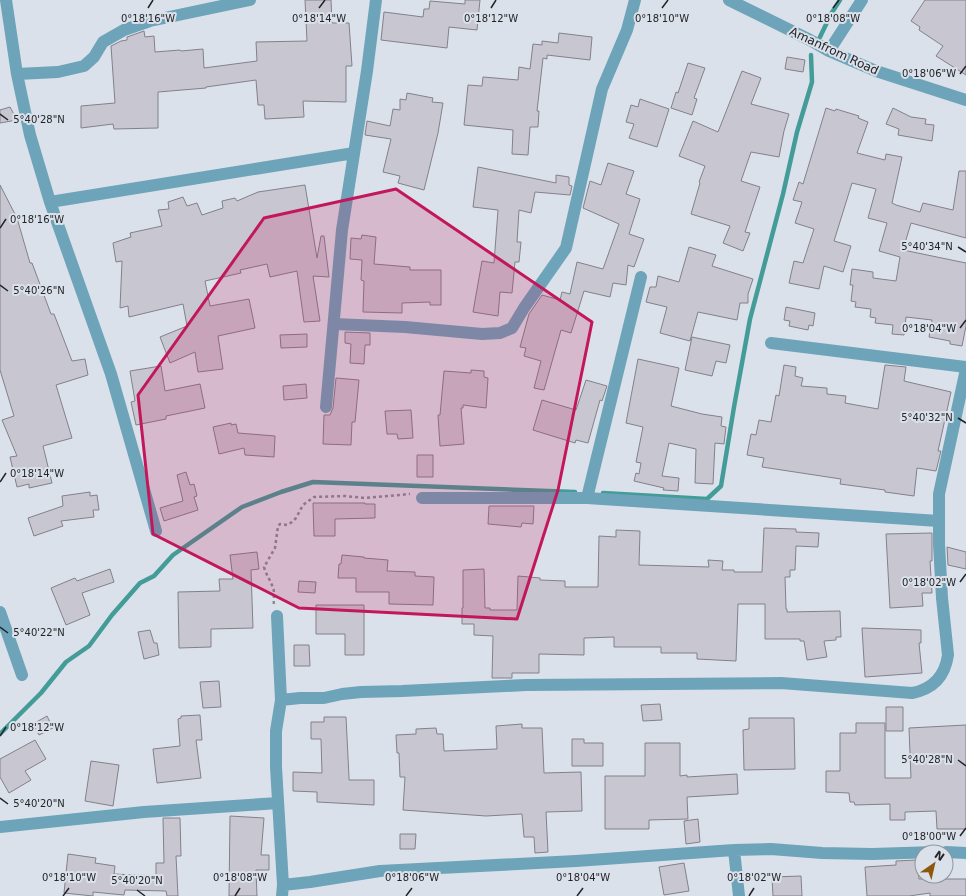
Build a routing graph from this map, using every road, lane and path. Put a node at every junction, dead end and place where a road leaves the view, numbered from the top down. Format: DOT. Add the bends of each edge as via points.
graph roads {
  1 [pos="6,0"];
  2 [pos="250,0"];
  3 [pos="376,0"];
  4 [pos="635,0"];
  5 [pos="729,0"];
  6 [pos="862,0"];
  7 [pos="829,51"];
  8 [pos="17,74"];
  9 [pos="966,100"];
  10 [pos="354,153"];
  11 [pos="50,202"];
  12 [pos="641,277"];
  13 [pos="334,324"];
  14 [pos="771,343"];
  15 [pos="966,368"];
  16 [pos="326,407"];
  17 [pos="422,498"];
  18 [pos="587,498"];
  19 [pos="939,521"];
  20 [pos="156,531"];
  21 [pos="0,612"];
  22 [pos="277,616"];
  23 [pos="22,675"];
  24 [pos="281,700"];
  25 [pos="278,803"];
  26 [pos="0,827"];
  27 [pos="734,850"];
  28 [pos="954,852"];
  29 [pos="914,853"];
  30 [pos="966,853"];
  31 [pos="282,891"];
  32 [pos="739,896"];
  1 -- 8 [label="street"];
  2 -- 8 [label="street" via="150,21 124,30 103,42 84,66 58,72"];
  3 -- 10 [label="street"];
  4 -- 13 [label="street" via="627,30 602,89 566,248 512,328 500,333 482,334"];
  5 -- 7 [label="street, Amanfrom Road"];
  6 -- 7 [label="street"];
  7 -- 9 [label="street, Amanfrom Road" via="876,71"];
  8 -- 11 [label="street" via="30,135"];
  10 -- 11 [label="street"];
  10 -- 13 [label="street" via="342,230"];
  11 -- 20 [label="street" via="111,374"];
  12 -- 18 [label="street"];
  13 -- 16 [label="street"];
  14 -- 15 [label="street"];
  15 -- 19 [label="street" via="940,494"];
  17 -- 18 [label="street"];
  17 -- 22 [label="path" via="410,494 365,498 314,497 303,505 292,522 278,526 275,548 264,567 274,589"];
  18 -- 19 [label="street"];
  19 -- 24 [label="street" via="942,598 948,655 944,669 931,686 924,690 912,693 781,683 526,685 361,692 324,698"];
  21 -- 23 [label="street"];
  22 -- 24 [label="street"];
  24 -- 25 [label="street" via="276,731"];
  25 -- 26 [label="street" via="144,812"];
  25 -- 31 [label="street"];
  27 -- 29 [label="street"];
  27 -- 31 [label="street" via="380,871"];
  27 -- 32 [label="street"];
  28 -- 30 [label="street"];
}
